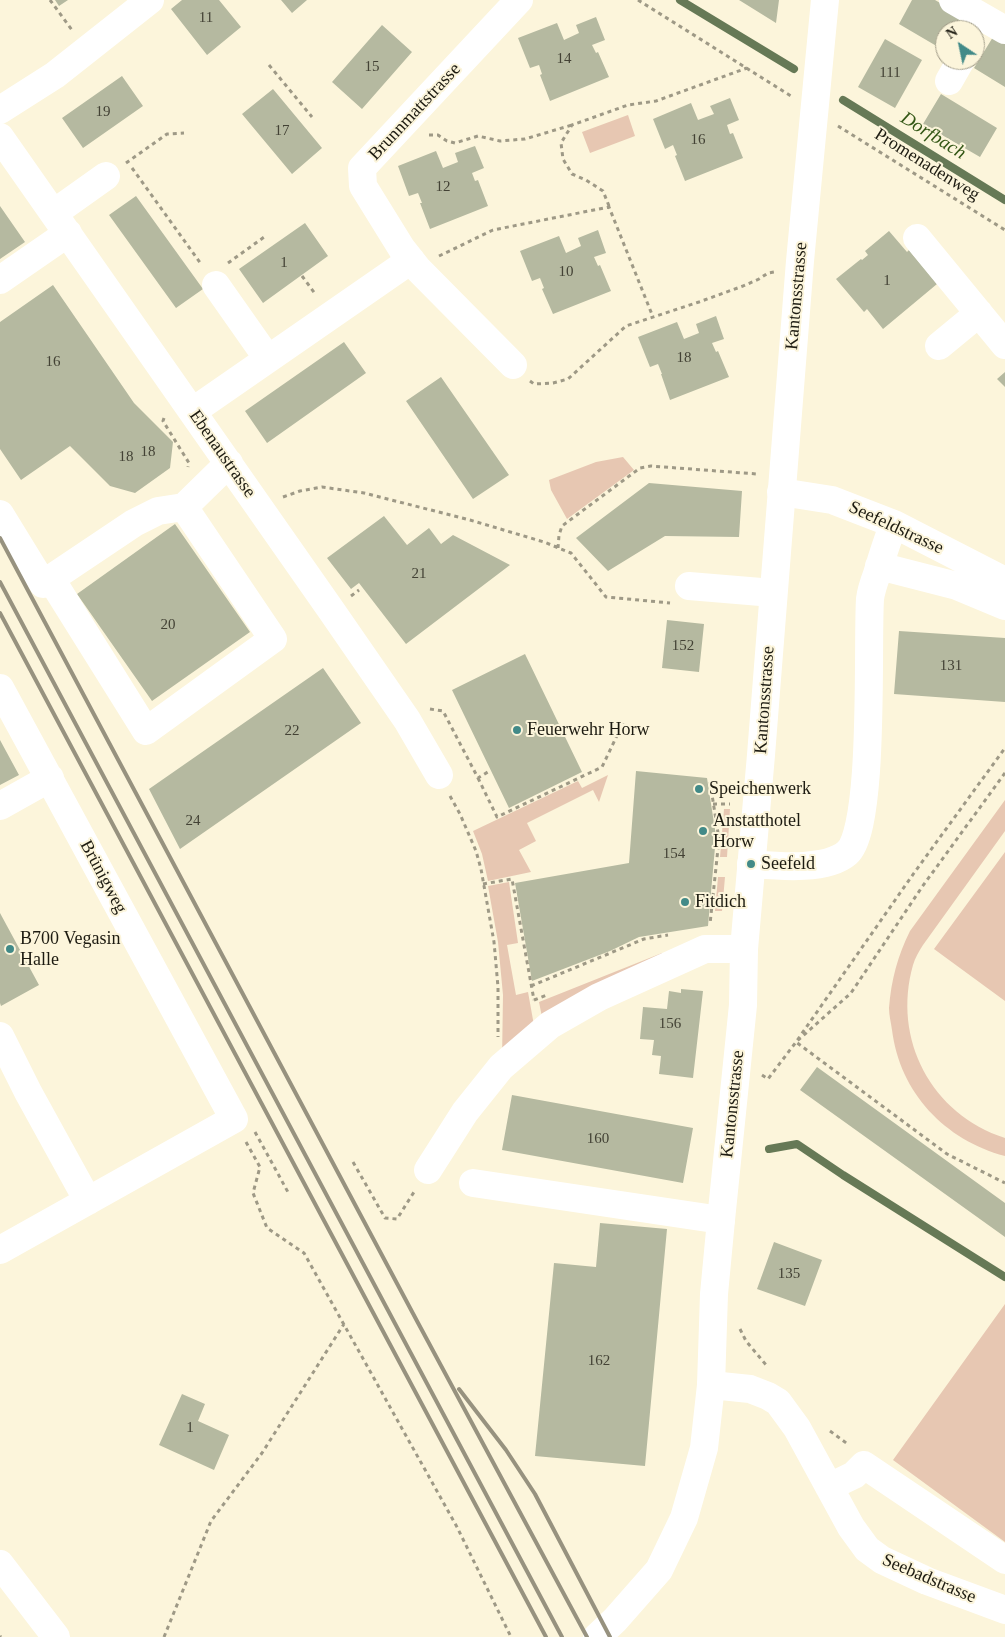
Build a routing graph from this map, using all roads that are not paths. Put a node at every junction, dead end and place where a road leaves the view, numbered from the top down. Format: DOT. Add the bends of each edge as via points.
graph roads {
  1 [pos="150,0"];
  2 [pos="519,0"];
  3 [pos="825,0"];
  4 [pos="953,0"];
  5 [pos="988,28"];
  6 [pos="0,110"];
  7 [pos="0,137"];
  8 [pos="116,170"];
  9 [pos="61,223"];
  10 [pos="917,238"];
  11 [pos="421,260"];
  12 [pos="0,280"];
  13 [pos="213,281"];
  14 [pos="978,313"];
  15 [pos="1005,345"];
  16 [pos="939,346"];
  17 [pos="268,359"];
  18 [pos="513,365"];
  19 [pos="193,411"];
  20 [pos="230,463"];
  21 [pos="781,492"];
  22 [pos="184,507"];
  23 [pos="0,514"];
  24 [pos="894,524"];
  25 [pos="879,566"];
  26 [pos="51,579"];
  27 [pos="1005,581"];
  28 [pos="773,593"];
  29 [pos="680,595"];
  30 [pos="1005,606"];
  31 [pos="252,654"];
  32 [pos="185,680"];
  33 [pos="0,688"];
  34 [pos="438,775"];
  35 [pos="50,778"];
  36 [pos="0,806"];
  37 [pos="751,864"];
  38 [pos="744,949"];
  39 [pos="0,1036"];
  40 [pos="428,1170"];
  41 [pos="473,1183"];
  42 [pos="88,1201"];
  43 [pos="721,1220"];
  44 [pos="0,1250"];
  45 [pos="711,1385"];
  46 [pos="829,1488"];
  47 [pos="1005,1560"];
  48 [pos="0,1564"];
  49 [pos="1005,1610"];
  50 [pos="56,1637"];
  51 [pos="597,1637"];
  1 -- 6 [label="street" via="55,75"];
  2 -- 11 [label="street, Brunnmattstrasse" via="362,168 363,186"];
  3 -- 21 [label="street, Kantonsstrasse"];
  4 -- 5 [label="street"];
  7 -- 9 [label="street, Ebenaustrasse"];
  8 -- 9 [label="street"];
  9 -- 12 [label="street"];
  9 -- 19 [label="street, Ebenaustrasse"];
  10 -- 14 [label="street"];
  11 -- 17 [label="street"];
  11 -- 18 [label="street, Brunnmattstrasse" via="417,268"];
  13 -- 17 [label="street"];
  14 -- 15 [label="street"];
  14 -- 16 [label="street"];
  17 -- 19 [label="street"];
  19 -- 20 [label="street, Ebenaustrasse"];
  20 -- 22 [label="street"];
  20 -- 34 [label="street, Ebenaustrasse" via="407,720"];
  21 -- 24 [label="street, Seefeldstrasse" via="832,500"];
  21 -- 28 [label="street, Kantonsstrasse"];
  22 -- 26 [label="street" via="158,512 134,523"];
  22 -- 31 [label="street" via="273,639"];
  23 -- 26 [label="street" via="43,584"];
  24 -- 25 [label="street"];
  24 -- 27 [label="street, Seefeldstrasse"];
  25 -- 30 [label="street" via="957,586"];
  25 -- 37 [label="street" via="870,597 868,738 864,800 854,845 838,859 816,865"];
  26 -- 31 [label="street" via="146,731"];
  28 -- 29 [label="street"];
  28 -- 37 [label="street, Kantonsstrasse"];
  31 -- 32 [label="street"];
  33 -- 35 [label="street, Brünigweg"];
  35 -- 36 [label="street"];
  35 -- 42 [label="street, Brünigweg" via="234,1119"];
  37 -- 38 [label="street, Kantonsstrasse"];
  38 -- 40 [label="street" via="705,949 599,997 550,1025 501,1067 465,1112"];
  38 -- 43 [label="street, Kantonsstrasse" via="743,1005"];
  39 -- 42 [label="street"];
  41 -- 43 [label="street"];
  42 -- 44 [label="street"];
  43 -- 45 [label="street, Kantonsstrasse" via="714,1294"];
  45 -- 46 [label="street, Seebadstrasse" via="750,1389 778,1402 797,1428"];
  45 -- 51 [label="street, Kantonsstrasse" via="704,1448 684,1518 659,1570"];
  46 -- 47 [label="street" via="854,1475 864,1465"];
  46 -- 49 [label="street, Seebadstrasse" via="867,1549 882,1560 926,1581"];
  48 -- 50 [label="street"];
}
